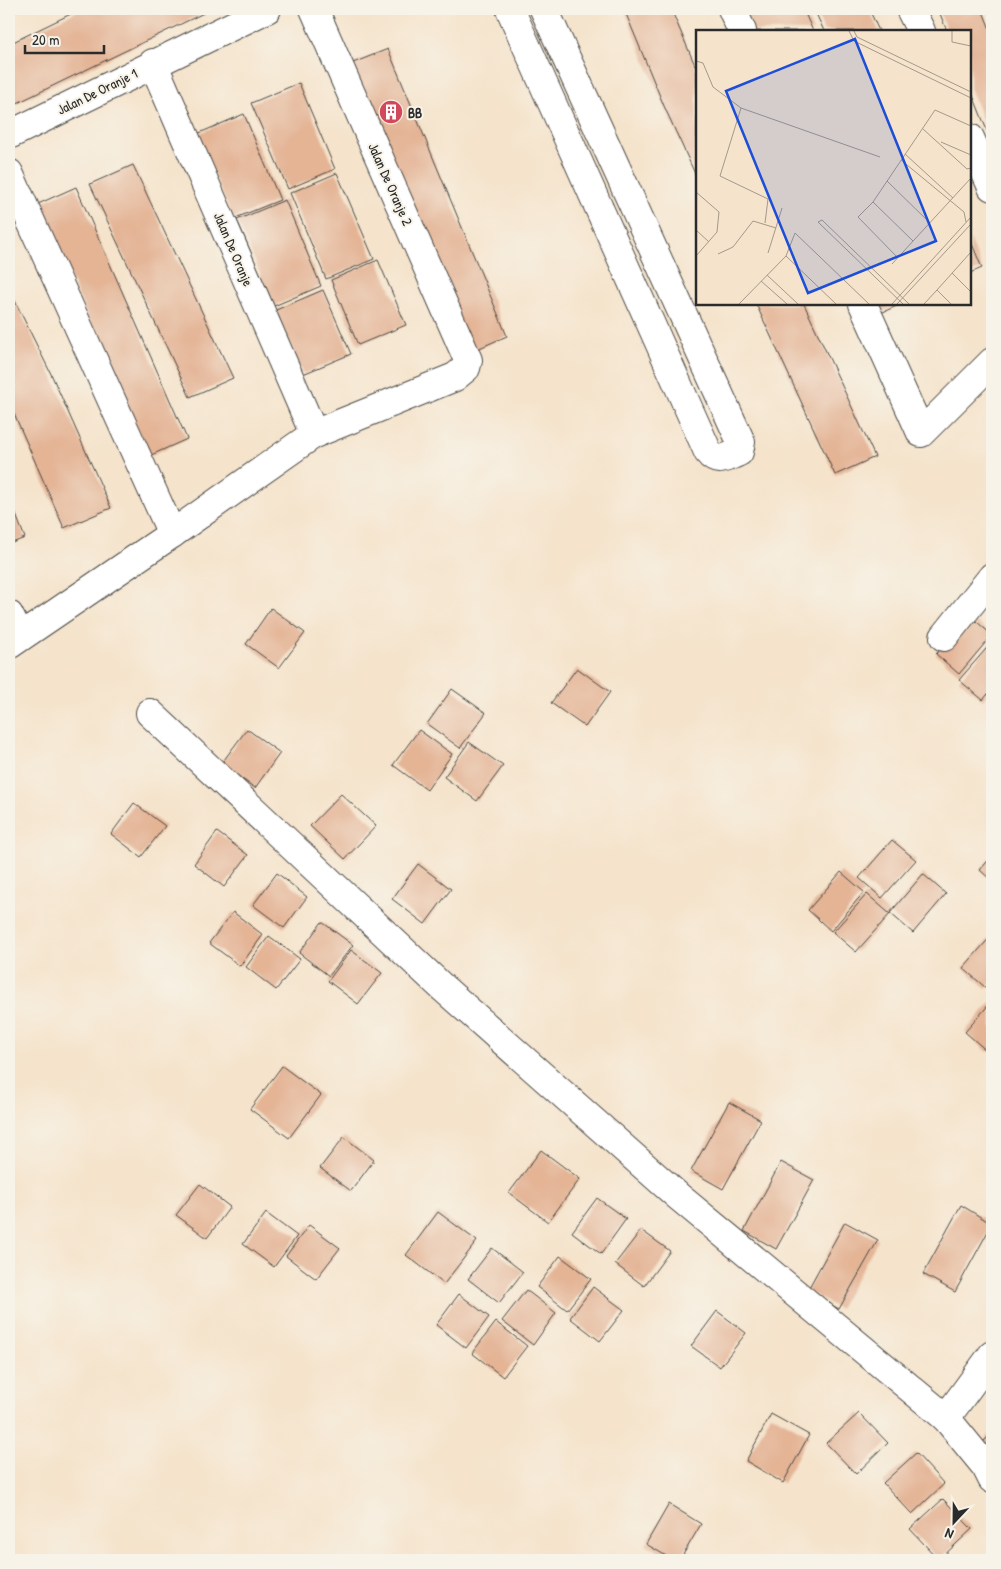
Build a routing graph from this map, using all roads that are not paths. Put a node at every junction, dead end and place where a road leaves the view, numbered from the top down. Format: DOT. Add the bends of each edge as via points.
graph roads {
  1 [pos="267,9"];
  2 [pos="314,9"];
  3 [pos="510,9"];
  4 [pos="544,9"];
  5 [pos="732,9"];
  6 [pos="910,9"];
  7 [pos="742,30"];
  8 [pos="920,30"];
  9 [pos="154,63"];
  10 [pos="9,135"];
  11 [pos="971,140"];
  12 [pos="616,168"];
  13 [pos="9,173"];
  14 [pos="587,182"];
  15 [pos="992,187"];
  16 [pos="864,305"];
  17 [pos="992,362"];
  18 [pos="314,434"];
  19 [pos="172,534"];
  20 [pos="992,577"];
  21 [pos="12,632"];
  22 [pos="944,637"];
  23 [pos="150,713"];
  24 [pos="992,1355"];
  25 [pos="946,1418"];
  26 [pos="992,1479"];
  1 -- 9 [label="street, Jalan De Oranje 1"];
  2 -- 18 [label="street, Jalan De Oranje 2" via="468,360 466,368 455,377"];
  3 -- 14 [label="street"];
  4 -- 12 [label="street"];
  5 -- 7 [label="street"];
  6 -- 8 [label="street"];
  9 -- 10 [label="street, Jalan De Oranje 1"];
  9 -- 18 [label="street, Jalan De Oranje"];
  11 -- 15 [label="street"];
  12 -- 14 [label="street"];
  12 -- 14 [label="street" via="741,442 739,452 719,460 708,452"];
  13 -- 19 [label="street"];
  16 -- 17 [label="street" via="921,434"];
  18 -- 19 [label="street"];
  19 -- 21 [label="street"];
  20 -- 22 [label="street"];
  23 -- 25 [label="street" via="465,1008 679,1197"];
  24 -- 25 [label="street"];
  25 -- 26 [label="street"];
}
